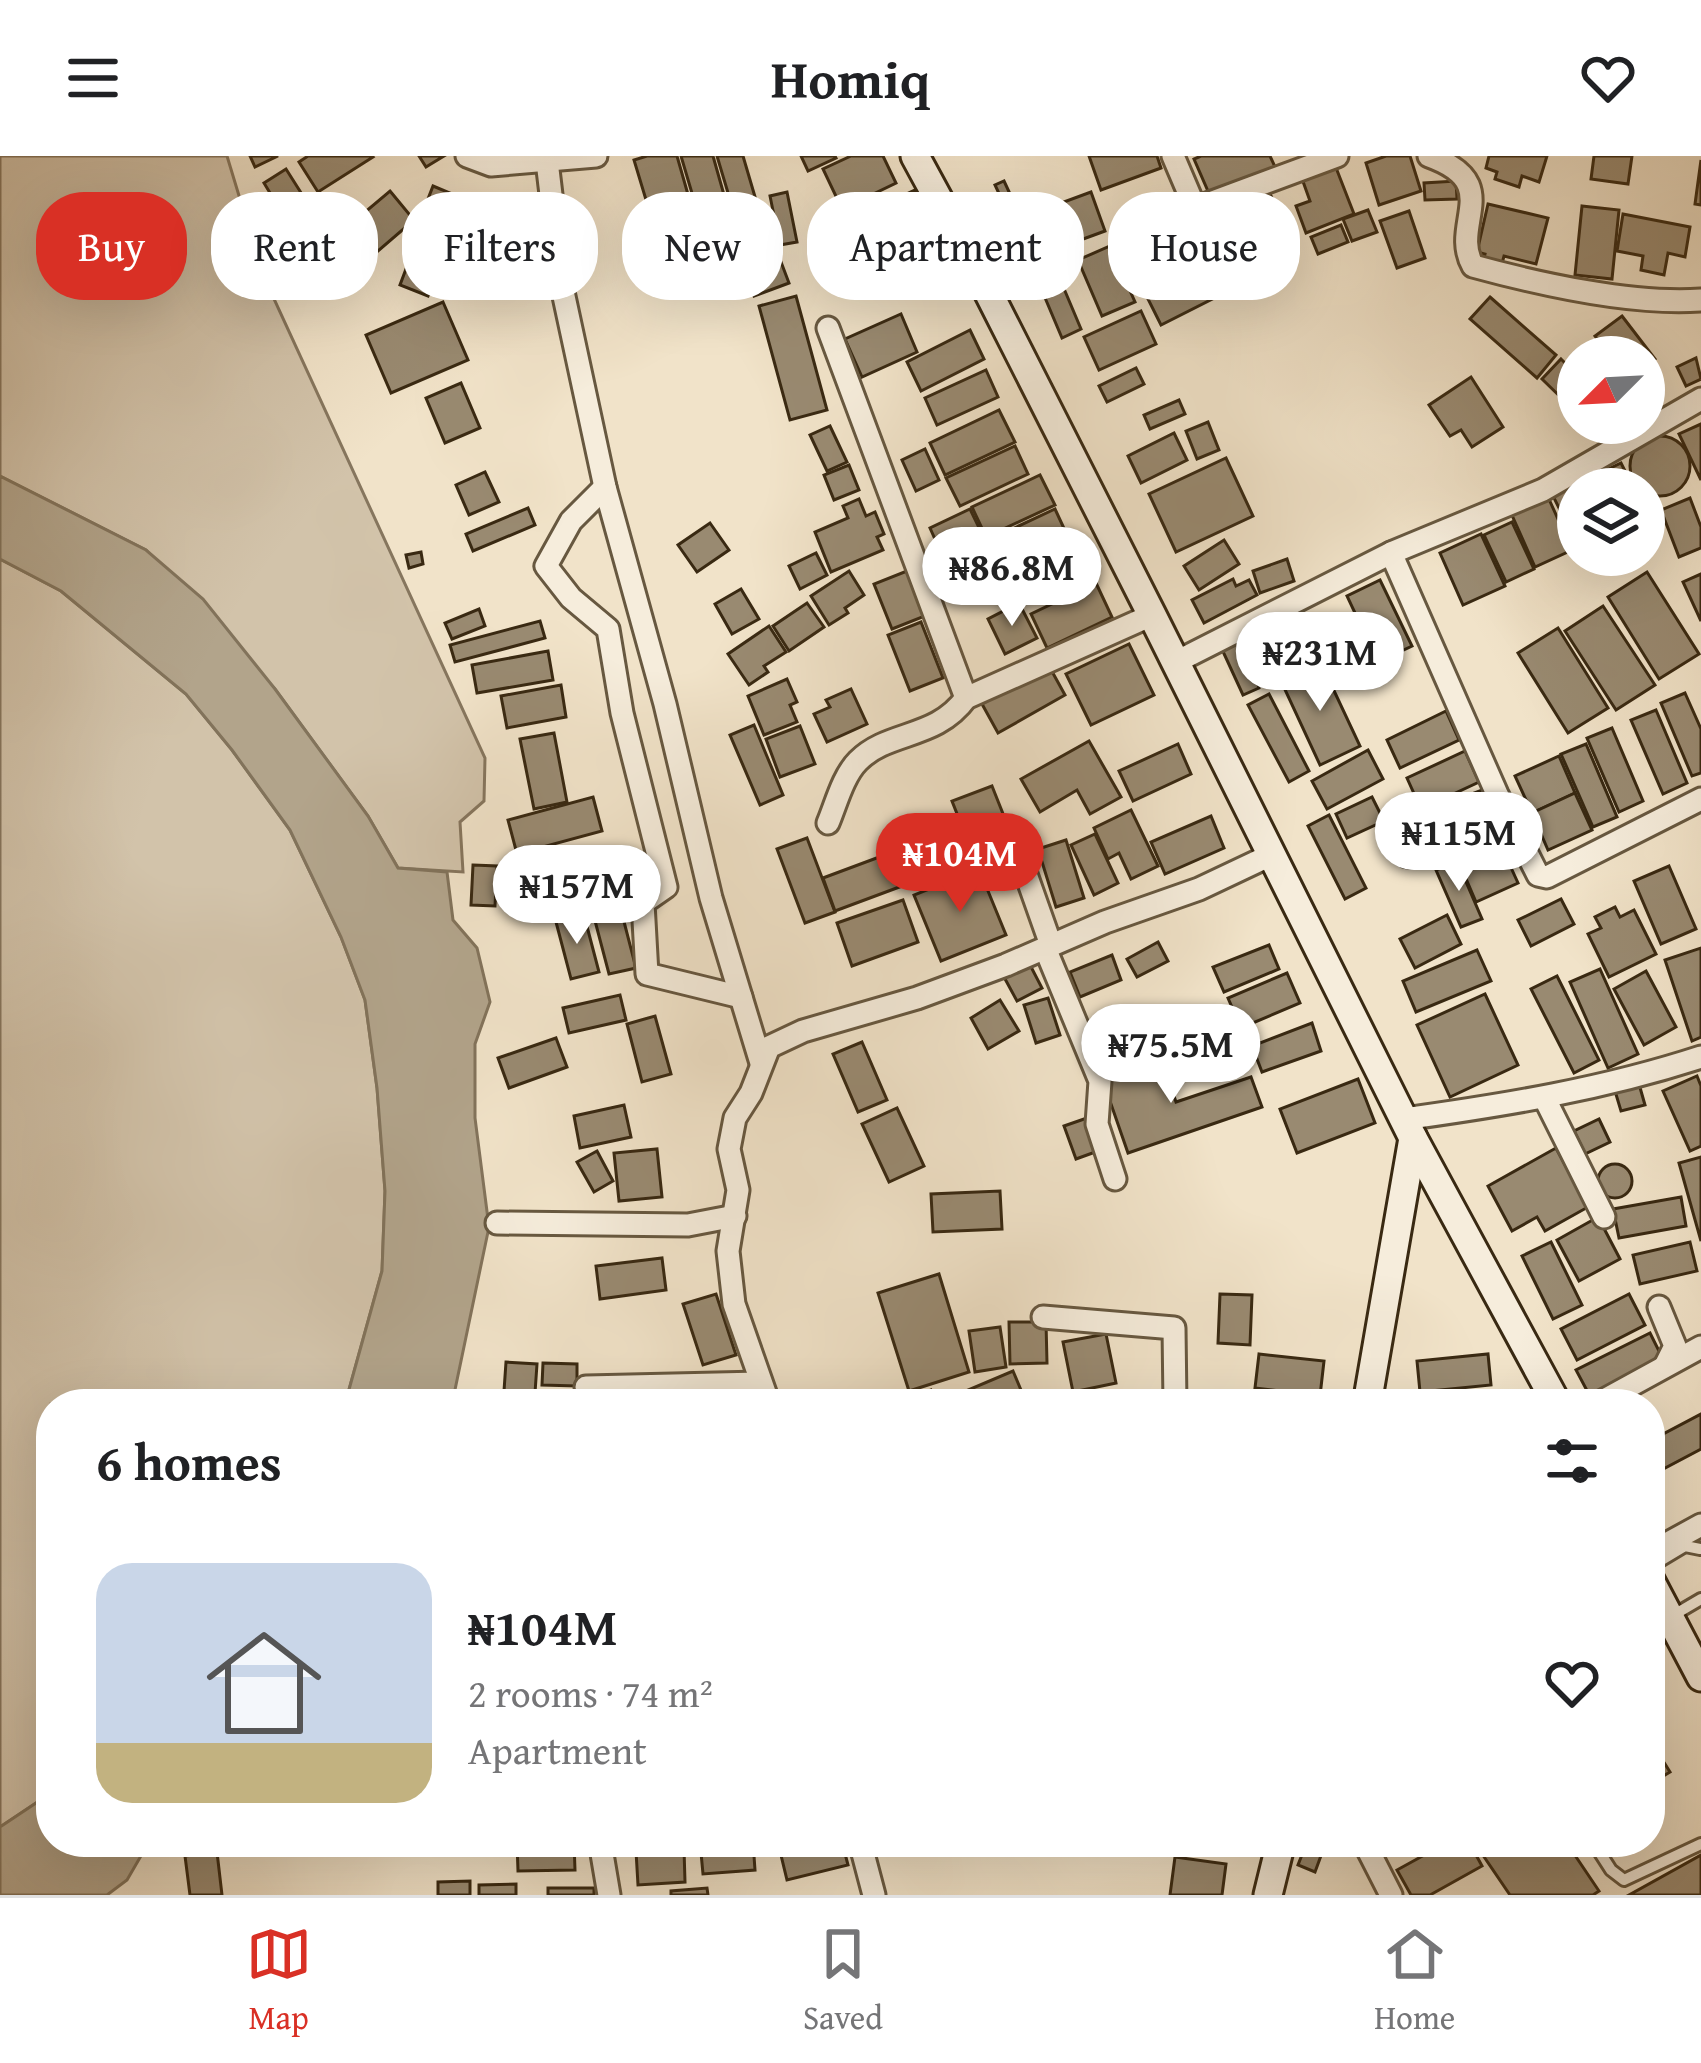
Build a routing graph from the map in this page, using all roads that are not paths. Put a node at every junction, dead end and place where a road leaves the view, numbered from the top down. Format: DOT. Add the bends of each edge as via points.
graph roads {
  1 [pos="467,156"];
  2 [pos="596,156"];
  3 [pos="915,156"];
  4 [pos="1173,156"];
  5 [pos="1337,156"];
  6 [pos="1429,156"];
  7 [pos="1474,156"];
  8 [pos="548,161"];
  9 [pos="1470,191"];
  10 [pos="1701,300"];
  11 [pos="829,328"];
  12 [pos="1701,399"];
  13 [pos="605,488"];
  14 [pos="1390,554"];
  15 [pos="1152,615"];
  16 [pos="1176,662"];
  17 [pos="966,698"];
  18 [pos="1701,799"];
  19 [pos="828,823"];
  20 [pos="1273,854"];
  21 [pos="1021,860"];
  22 [pos="1048,947"];
  23 [pos="741,998"];
  24 [pos="1701,1058"];
  25 [pos="761,1063"];
  26 [pos="1545,1099"];
  27 [pos="1408,1129"];
  28 [pos="1115,1178"];
  29 [pos="735,1216"];
  30 [pos="1604,1217"];
  31 [pos="497,1223"];
  32 [pos="1660,1307"];
  33 [pos="1042,1317"];
  34 [pos="1701,1347"];
  35 [pos="1665,1366"];
  36 [pos="586,1387"];
  37 [pos="637,1389"];
  38 [pos="762,1389"];
  39 [pos="1175,1389"];
  40 [pos="1368,1389"];
  41 [pos="1549,1389"];
  42 [pos="1624,1389"];
  43 [pos="1701,1525"];
  44 [pos="1665,1545"];
  45 [pos="1700,1550"];
  46 [pos="1665,1558"];
  47 [pos="1701,1599"];
  48 [pos="1665,1610"];
  49 [pos="1669,1618"];
  50 [pos="1701,1677"];
  51 [pos="1701,1844"];
  52 [pos="603,1857"];
  53 [pos="864,1857"];
  54 [pos="1277,1857"];
  55 [pos="1371,1857"];
  56 [pos="1603,1857"];
  57 [pos="609,1895"];
  58 [pos="874,1895"];
  59 [pos="1268,1895"];
  60 [pos="1390,1895"];
  1 -- 8 [label="street" via="491,165"];
  2 -- 8 [label="street"];
  3 -- 15 [label="street"];
  4 -- 5 [label="street" via="1198,217 1207,204"];
  6 -- 9 [label="street" via="1451,164"];
  7 -- 9 [label="street"];
  8 -- 13 [label="street" via="562,287"];
  9 -- 10 [label="street" via="1473,266 1564,287"];
  11 -- 17 [label="street"];
  12 -- 14 [label="street" via="1543,490"];
  13 -- 23 [label="street"];
  13 -- 23 [label="street" via="571,521 546,566 608,629 665,887 643,903 647,974"];
  14 -- 16 [label="street"];
  14 -- 18 [label="street" via="1538,875"];
  15 -- 16 [label="street"];
  15 -- 17 [label="street"];
  16 -- 20 [label="street"];
  17 -- 19 [label="street" via="951,719 858,760"];
  20 -- 22 [label="street"];
  20 -- 27 [label="street"];
  21 -- 22 [label="street"];
  22 -- 25 [label="street" via="803,1031 769,1047"];
  22 -- 28 [label="street" via="1100,1081 1097,1124"];
  23 -- 25 [label="street"];
  24 -- 26 [label="street"];
  25 -- 29 [label="street" via="729,1149"];
  26 -- 27 [label="street"];
  26 -- 30 [label="street"];
  27 -- 40 [label="street"];
  27 -- 41 [label="street"];
  29 -- 31 [label="street" via="688,1225"];
  29 -- 38 [label="street" via="728,1251 734,1304"];
  32 -- 35 [label="street" via="1675,1346"];
  33 -- 39 [label="street" via="1174,1328"];
  34 -- 35 [label="street"];
  35 -- 42 [label="street"];
  36 -- 37 [label="street"];
  43 -- 44 [label="street"];
  45 -- 46 [label="lane" via="1685,1546"];
  47 -- 49 [label="lane"];
  48 -- 49 [label="street"];
  49 -- 50 [label="street"];
  51 -- 56 [label="lane" via="1624,1880"];
  52 -- 57 [label="street"];
  53 -- 58 [label="street"];
  54 -- 59 [label="street"];
  55 -- 60 [label="street"];
}
